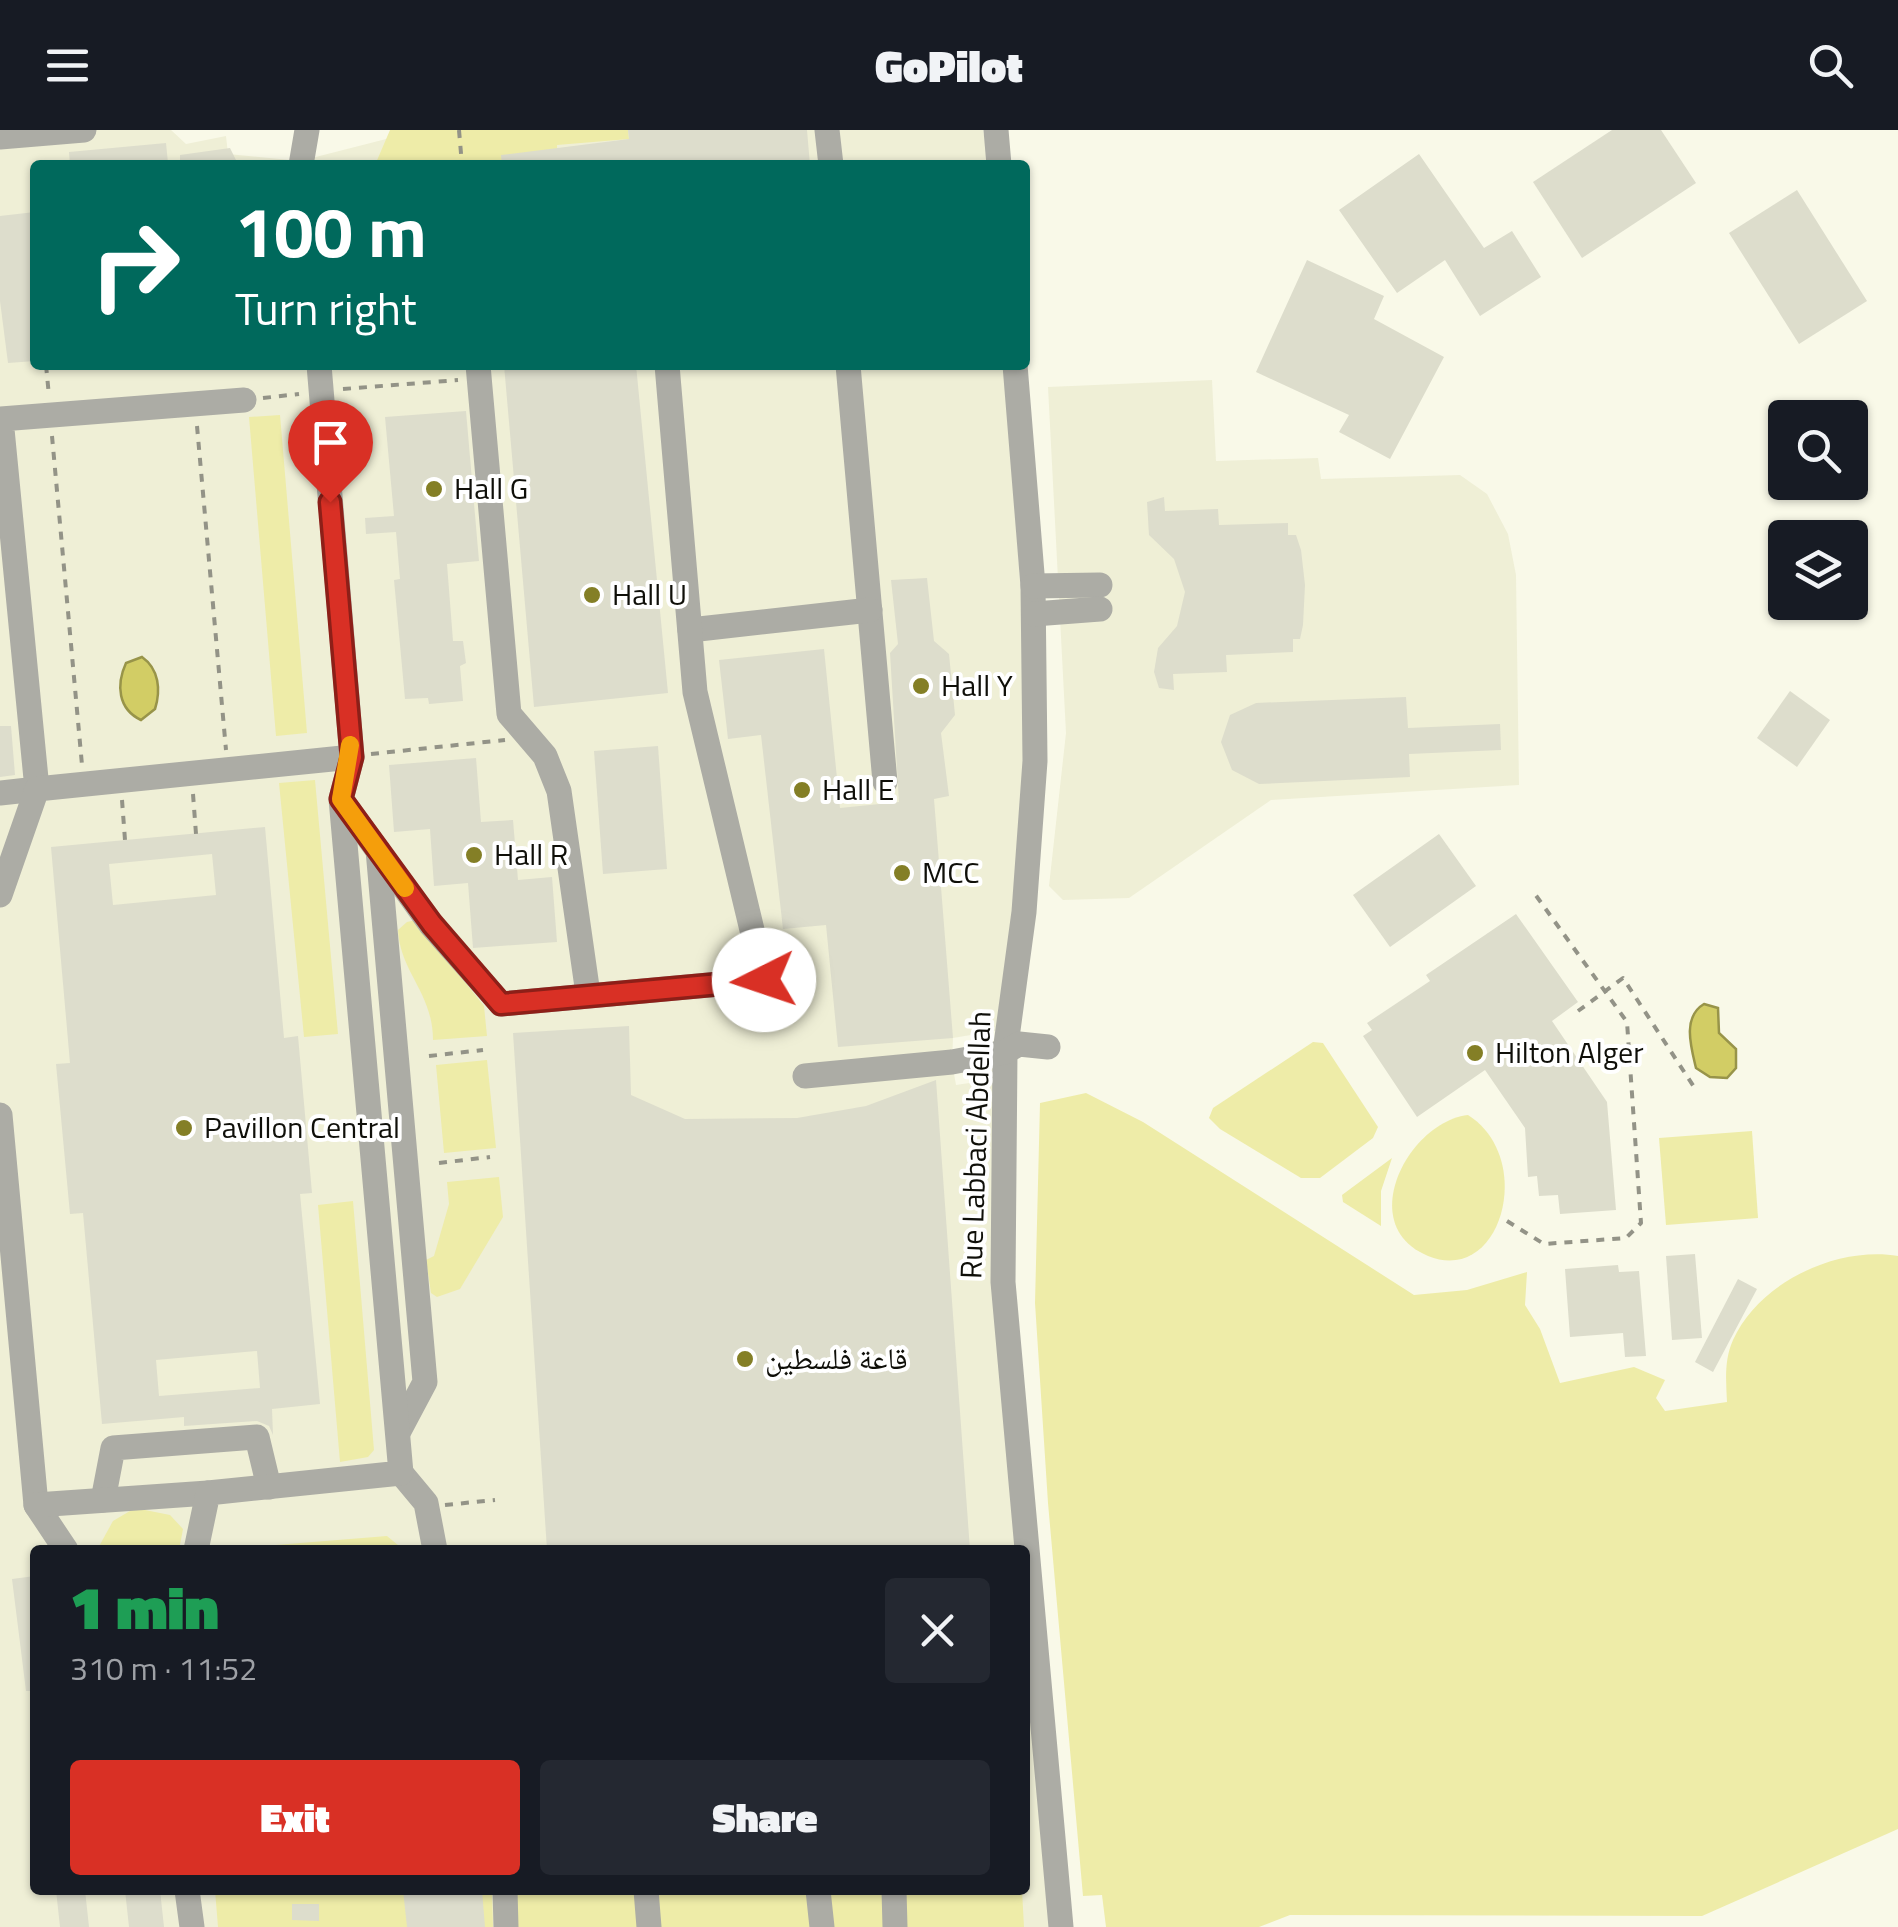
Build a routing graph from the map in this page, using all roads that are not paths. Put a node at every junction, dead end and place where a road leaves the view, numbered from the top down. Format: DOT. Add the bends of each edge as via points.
graph roads {
  1 [pos="84,130"];
  2 [pos="828,130"];
  3 [pos="996,130"];
  4 [pos="1005,130"];
  5 [pos="0,137"];
  6 [pos="830,160"];
  7 [pos="999,160"];
  8 [pos="1008,160"];
  9 [pos="318,370"];
  10 [pos="478,370"];
  11 [pos="667,370"];
  12 [pos="848,370"];
  13 [pos="1015,370"];
  14 [pos="1024,370"];
  15 [pos="244,400"];
  16 [pos="0,406"];
  17 [pos="1,419"];
  18 [pos="1037,586"];
  19 [pos="870,610"];
  20 [pos="1038,614"];
  21 [pos="690,630"];
  22 [pos="352,757"];
  23 [pos="885,782"];
  24 [pos="37,789"];
  25 [pos="0,793"];
  26 [pos="341,799"];
  27 [pos="378,850"];
  28 [pos="0,895"];
  29 [pos="588,994"];
  30 [pos="1014,1052"];
  31 [pos="1048,1055"];
  32 [pos="804,1076"];
  33 [pos="0,1115"];
  34 [pos="2,1147"];
  35 [pos="399,1432"];
  36 [pos="401,1473"];
  37 [pos="268,1486"];
  38 [pos="208,1493"];
  39 [pos="103,1500"];
  40 [pos="36,1505"];
  41 [pos="63,1545"];
  42 [pos="197,1545"];
  43 [pos="434,1545"];
  44 [pos="1025,1545"];
  45 [pos="1030,1600"];
  46 [pos="189,1895"];
  47 [pos="505,1895"];
  48 [pos="646,1895"];
  49 [pos="819,1895"];
  50 [pos="894,1895"];
  51 [pos="192,1927"];
  52 [pos="506,1927"];
  53 [pos="649,1927"];
  54 [pos="822,1927"];
  55 [pos="895,1927"];
  56 [pos="1062,1927"];
  57 [pos="1073,1927"];
  1 -- 5 [label="street"];
  2 -- 6 [label="street"];
  3 -- 7 [label="street"];
  4 -- 8 [label="street"];
  9 -- 22 [label="street"];
  10 -- 29 [label="street" via="509,714 545,756 559,791"];
  11 -- 21 [label="street"];
  12 -- 19 [label="street"];
  13 -- 18 [label="street, Rue Labbaci Abdellah"];
  14 -- 18 [label="street, Rue Labbaci Abdellah"];
  15 -- 17 [label="street"];
  16 -- 17 [label="street"];
  17 -- 24 [label="street"];
  18 -- 20 [label="street, Rue Labbaci Abdellah"];
  18 -- 20 [label="street" via="1100,597"];
  19 -- 21 [label="street"];
  19 -- 23 [label="street"];
  20 -- 30 [label="street, Rue Labbaci Abdellah" via="1042,811"];
  21 -- 29 [label="street" via="702,732 764,980"];
  22 -- 24 [label="street"];
  22 -- 26 [label="street"];
  24 -- 25 [label="street"];
  24 -- 28 [label="street"];
  26 -- 27 [label="street"];
  26 -- 35 [label="street"];
  27 -- 29 [label="street" via="501,1004"];
  27 -- 35 [label="street" via="425,1382"];
  30 -- 31 [label="street"];
  30 -- 32 [label="street"];
  30 -- 44 [label="street, Rue Labbaci Abdellah" via="1002,1174 1008,1375"];
  30 -- 57 [label="street, Rue Labbaci Abdellah" via="1013,1339"];
  33 -- 34 [label="street"];
  34 -- 40 [label="street"];
  35 -- 36 [label="street"];
  36 -- 37 [label="street"];
  36 -- 43 [label="street" via="426,1503"];
  37 -- 38 [label="street"];
  37 -- 39 [label="street" via="257,1437 113,1448"];
  38 -- 39 [label="street"];
  38 -- 42 [label="street"];
  39 -- 40 [label="street"];
  40 -- 41 [label="street"];
  45 -- 56 [label="street, Rue Labbaci Abdellah"];
  46 -- 51 [label="street"];
  47 -- 52 [label="street"];
  48 -- 53 [label="street"];
  49 -- 54 [label="street"];
  50 -- 55 [label="street"];
}
